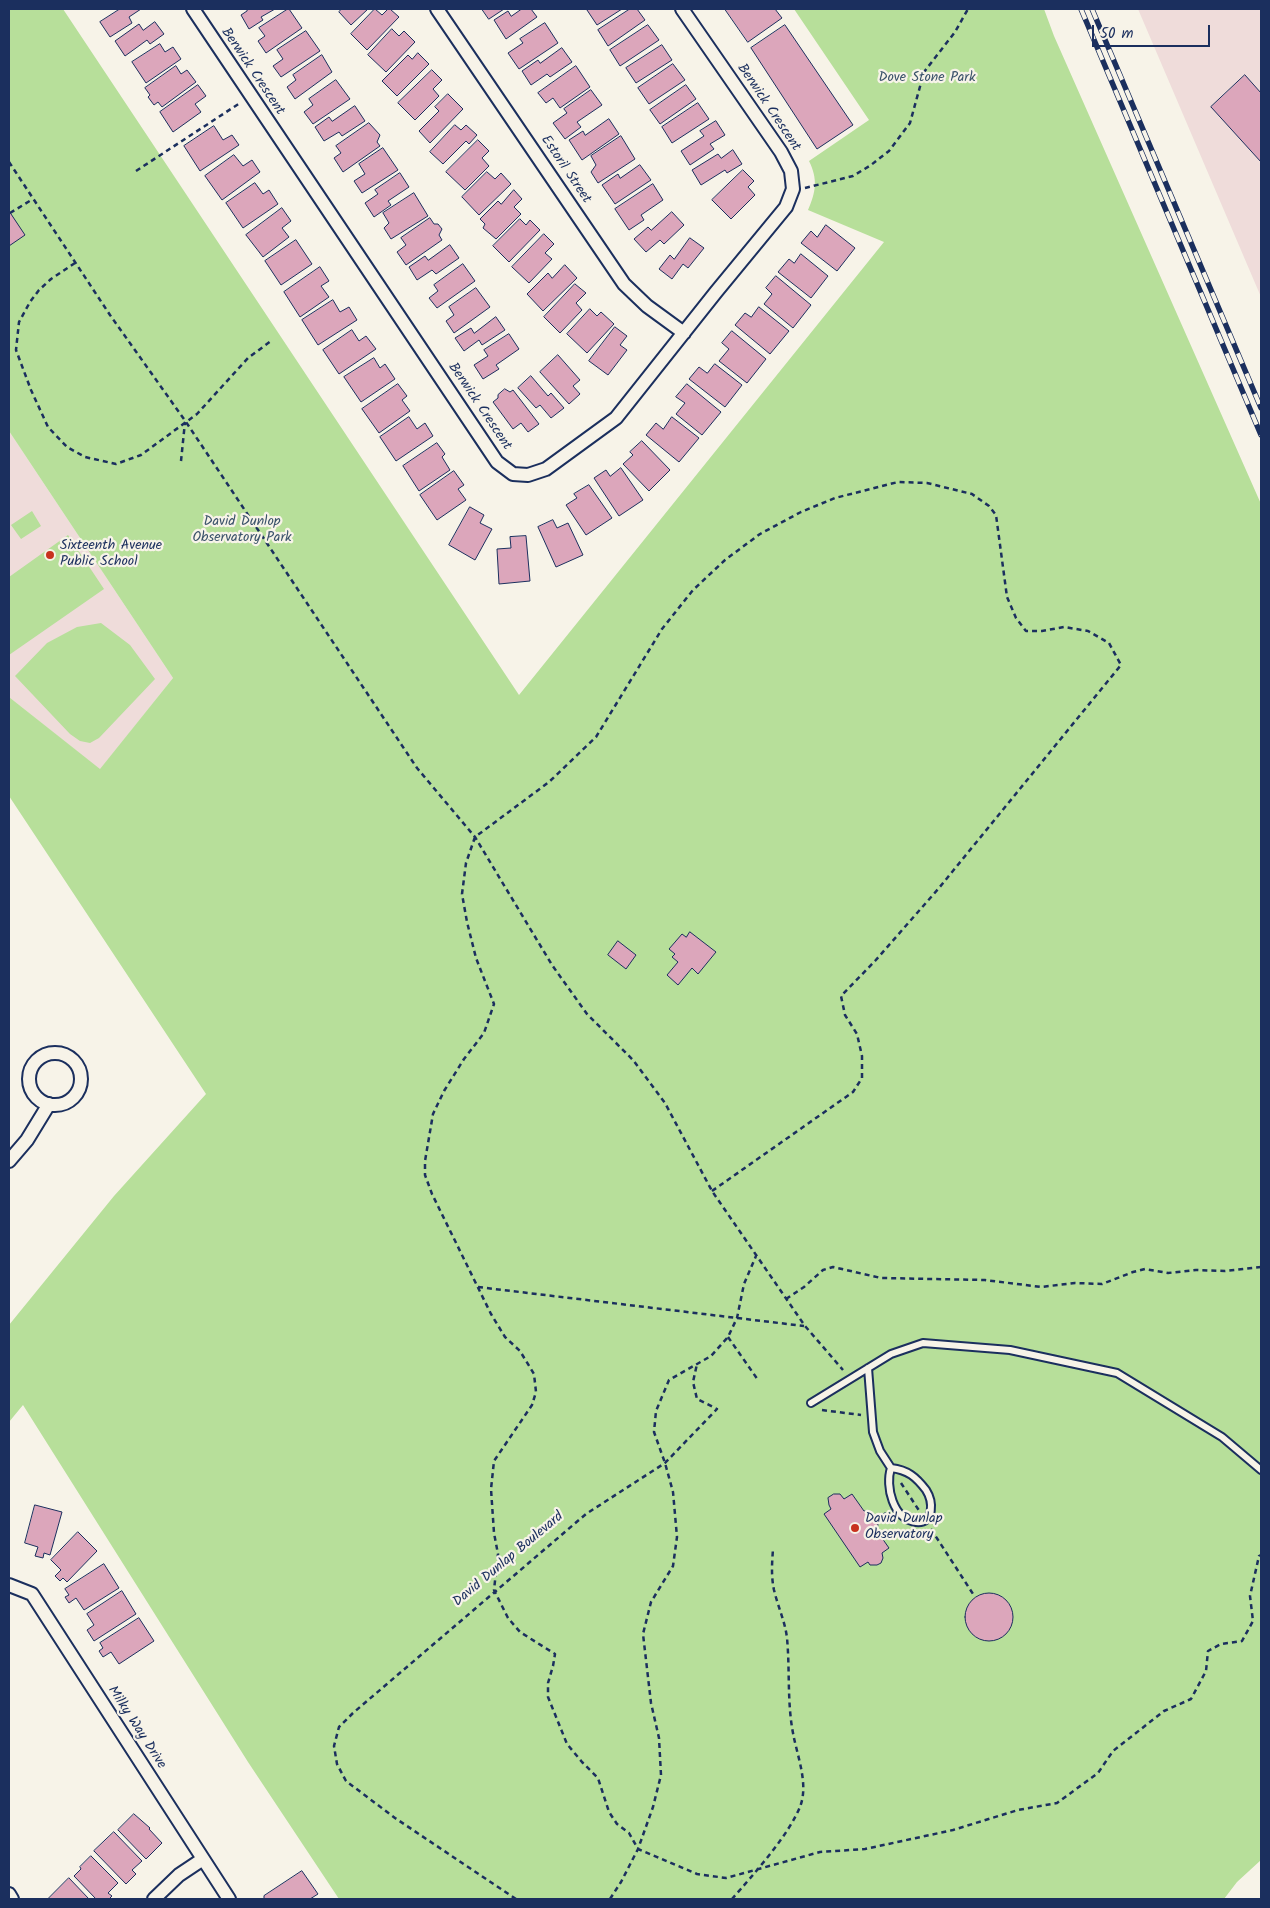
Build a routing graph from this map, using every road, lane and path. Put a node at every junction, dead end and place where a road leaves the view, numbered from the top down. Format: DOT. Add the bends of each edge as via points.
graph roads {
  1 [pos="192,9"];
  2 [pos="438,9"];
  3 [pos="682,9"];
  4 [pos="968,9"];
  5 [pos="250,96"];
  6 [pos="9,162"];
  7 [pos="136,171"];
  8 [pos="793,189"];
  9 [pos="33,198"];
  10 [pos="10,214"];
  11 [pos="75,263"];
  12 [pos="684,333"];
  13 [pos="271,341"];
  14 [pos="186,422"];
  15 [pos="181,460"];
  16 [pos="475,837"];
  17 [pos="49,1104"];
  18 [pos="9,1161"];
  19 [pos="712,1190"];
  20 [pos="756,1256"];
  21 [pos="1261,1267"];
  22 [pos="478,1287"];
  23 [pos="786,1300"];
  24 [pos="736,1318"];
  25 [pos="805,1326"];
  26 [pos="728,1337"];
  27 [pos="697,1364"];
  28 [pos="868,1368"];
  29 [pos="851,1378"];
  30 [pos="758,1380"];
  31 [pos="811,1403"];
  32 [pos="821,1409"];
  33 [pos="872,1417"];
  34 [pos="665,1463"];
  35 [pos="891,1468"];
  36 [pos="1261,1470"];
  37 [pos="900,1481"];
  38 [pos="889,1512"];
  39 [pos="925,1520"];
  40 [pos="875,1521"];
  41 [pos="773,1549"];
  42 [pos="1261,1555"];
  43 [pos="9,1585"];
  44 [pos="494,1590"];
  45 [pos="975,1597"];
  46 [pos="638,1849"];
  47 [pos="203,1859"];
  48 [pos="756,1870"];
  49 [pos="9,1894"];
  50 [pos="12,1899"];
  51 [pos="154,1899"];
  52 [pos="229,1899"];
  53 [pos="516,1899"];
  54 [pos="610,1899"];
  55 [pos="732,1899"];
  1 -- 5 [label="street, Berwick Crescent"];
  2 -- 12 [label="street, Estoril Street" via="624,284"];
  3 -- 8 [label="street, Berwick Crescent" via="781,152 791,171"];
  4 -- 8 [label="path" via="924,72 910,123 889,152 853,176"];
  5 -- 7 [label="path"];
  5 -- 12 [label="street, Berwick Crescent" via="497,462 513,474 528,475 546,469 616,418"];
  6 -- 9 [label="path"];
  8 -- 12 [label="street, Berwick Crescent" via="786,207"];
  9 -- 10 [label="path"];
  9 -- 11 [label="path"];
  11 -- 14 [label="path"];
  11 -- 14 [label="path" via="39,290 19,322 16,350 48,427 67,447 85,456 116,464 141,456"];
  13 -- 14 [label="path" via="248,358"];
  14 -- 15 [label="path"];
  14 -- 16 [label="path" via="417,768"];
  16 -- 19 [label="path" via="552,965 577,1000 633,1060 665,1102"];
  16 -- 19 [label="path" via="549,782 596,737 662,629 693,590 760,534 835,498 898,482 927,483 972,494 996,515 1007,597 1026,631 1064,626 1088,631 1109,643 1121,665 939,888 841,996 844,1015 857,1034 862,1056 862,1078 853,1092"];
  16 -- 22 [label="path" via="466,863 462,894 476,958 494,1004 484,1033 464,1059 433,1114 425,1175"];
  17 -- 17 [label="street" via="67,1102 79,1089 80,1071 76,1063 61,1053 44,1055 32,1065 29,1073 30,1089"];
  17 -- 18 [label="street" via="27,1140"];
  19 -- 20 [label="path"];
  20 -- 23 [label="path"];
  20 -- 24 [label="path" via="744,1284"];
  21 -- 23 [label="path" via="1168,1273 1145,1269 1102,1284 1041,1287 985,1280 881,1278 833,1266 827,1267"];
  22 -- 24 [label="path"];
  22 -- 44 [label="path" via="505,1337 520,1351 534,1374 536,1392 532,1405 494,1461 491,1489 498,1554"];
  23 -- 25 [label="path"];
  24 -- 25 [label="path"];
  24 -- 26 [label="path"];
  25 -- 29 [label="path"];
  26 -- 27 [label="path" via="711,1356"];
  26 -- 30 [label="path"];
  27 -- 34 [label="path" via="669,1380 656,1410 654,1432"];
  27 -- 34 [label="path, David Dunlap Boulevard" via="693,1382 697,1399 717,1409"];
  28 -- 29 [label="lane"];
  28 -- 33 [label="lane"];
  28 -- 36 [label="lane" via="891,1354 923,1343 1010,1350 1117,1373 1222,1437"];
  29 -- 31 [label="lane"];
  32 -- 33 [label="path"];
  33 -- 35 [label="lane" via="880,1451"];
  34 -- 44 [label="path, David Dunlap Boulevard" via="586,1514"];
  34 -- 46 [label="path" via="673,1492 677,1537 673,1566 651,1602 643,1634 651,1703 659,1738 661,1775"];
  35 -- 39 [label="lane" via="888,1488 896,1507 914,1522"];
  35 -- 39 [label="lane" via="909,1472 928,1494 931,1510"];
  37 -- 39 [label="path"];
  38 -- 40 [label="path"];
  39 -- 45 [label="path"];
  41 -- 48 [label="path" via="774,1592 787,1637 792,1732 803,1780 802,1802 794,1821"];
  42 -- 48 [label="path" via="1250,1596 1253,1621 1242,1641 1208,1650 1206,1671 1190,1699 1164,1711 1113,1751 1098,1773 1057,1803 1018,1810 953,1830 865,1849 820,1852"];
  43 -- 47 [label="street, Milky Way Drive" via="32,1594"];
  44 -- 46 [label="path" via="508,1618 520,1632 555,1654 548,1697 567,1744 598,1778 610,1812 617,1824 630,1834"];
  44 -- 53 [label="path, David Dunlap Boulevard" via="353,1713 339,1727 334,1746 337,1764 346,1781"];
  46 -- 48 [label="path" via="697,1874 726,1878"];
  46 -- 54 [label="path"];
  47 -- 51 [label="street" via="179,1875"];
  47 -- 52 [label="street, Milky Way Drive"];
  48 -- 55 [label="path"];
  49 -- 50 [label="street"];
}
